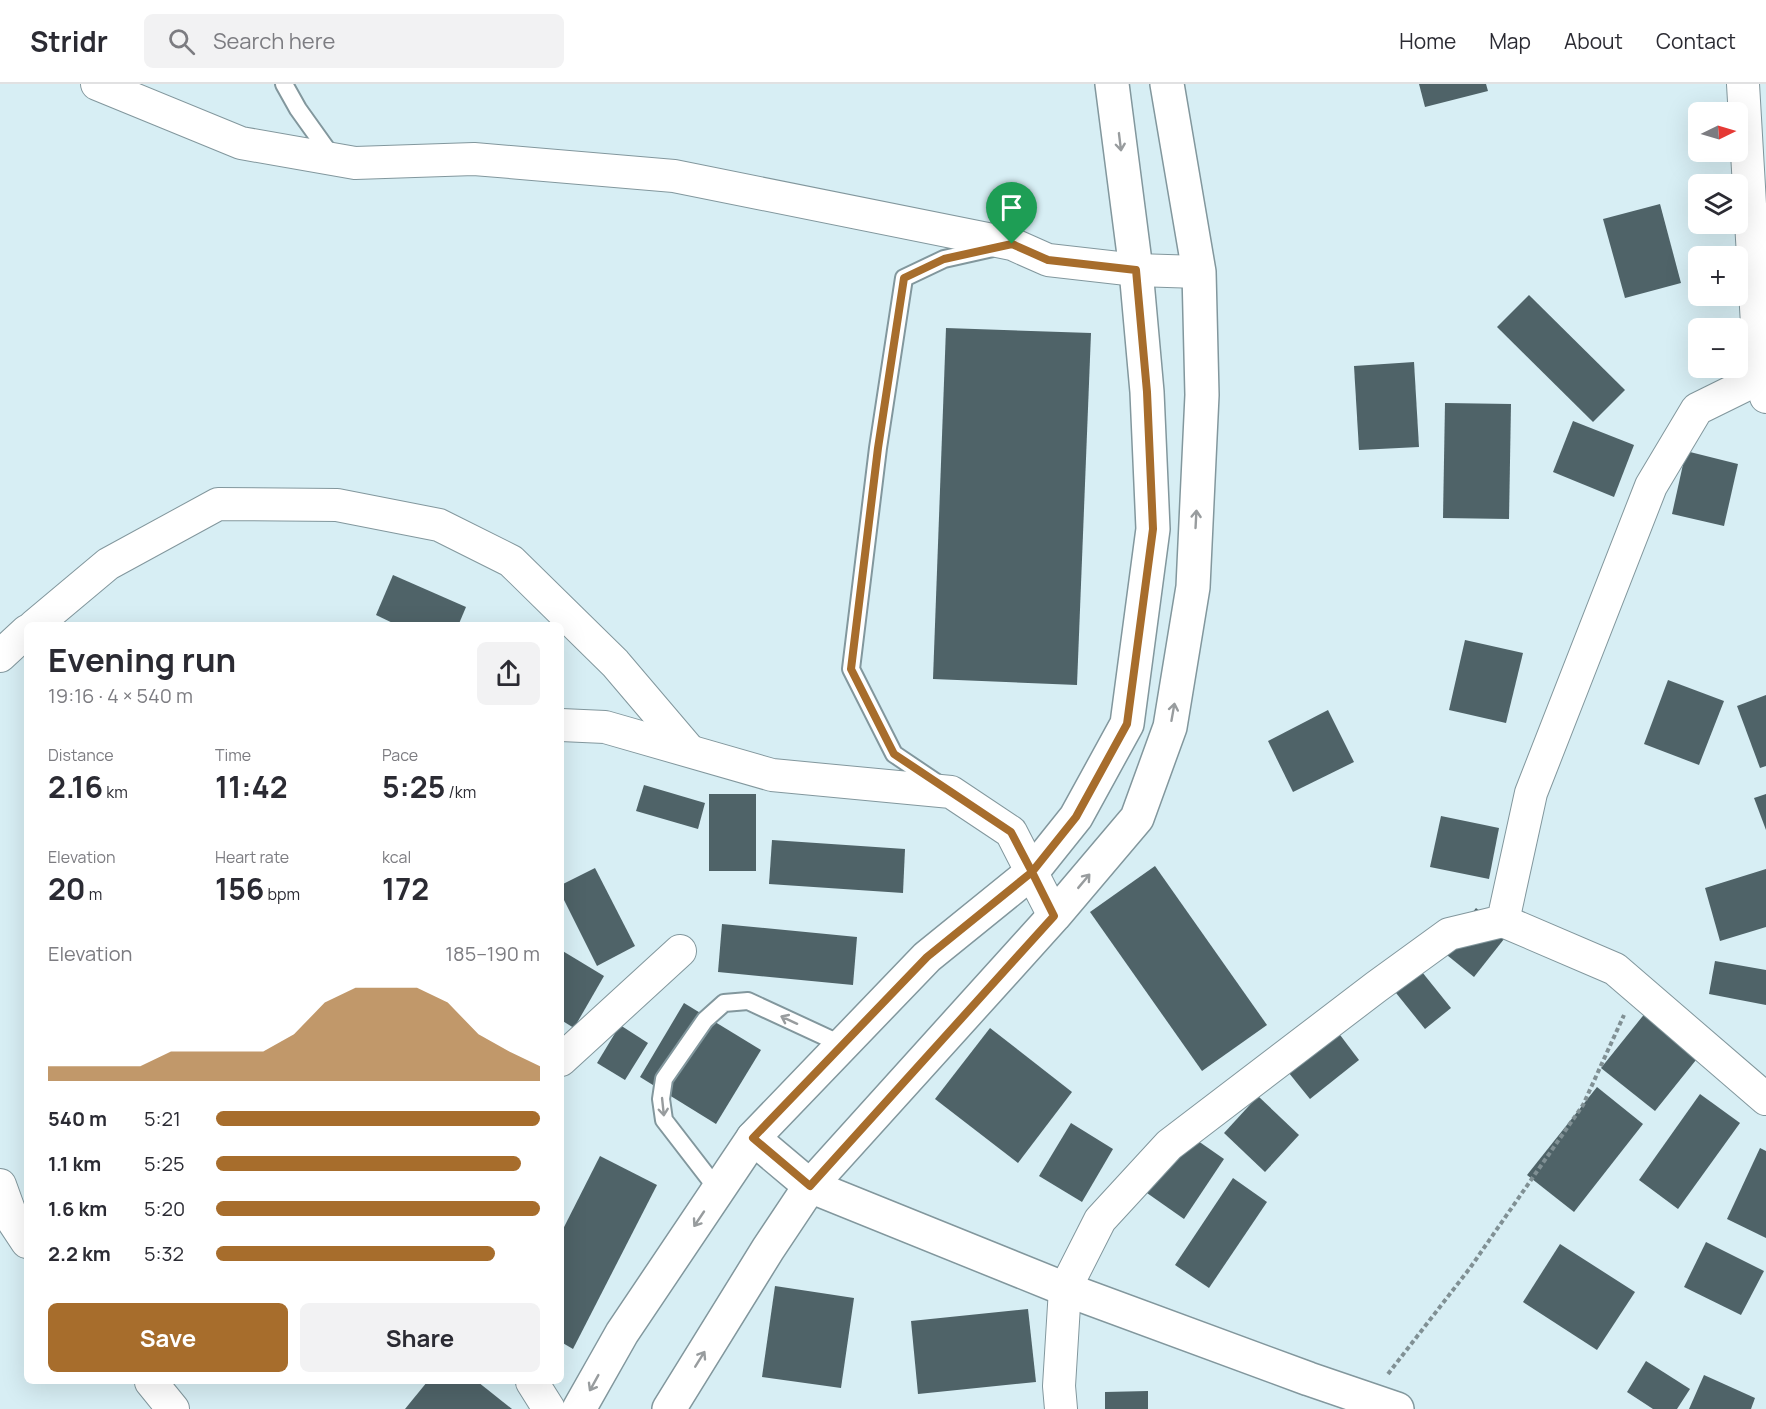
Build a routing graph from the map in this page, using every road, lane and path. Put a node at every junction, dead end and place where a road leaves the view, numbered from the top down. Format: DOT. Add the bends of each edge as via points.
graph roads {
  1 [pos="97,84"];
  2 [pos="284,84"];
  3 [pos="1112,84"];
  4 [pos="1167,84"];
  5 [pos="1743,84"];
  6 [pos="334,159"];
  7 [pos="1012,244"];
  8 [pos="1136,270"];
  9 [pos="1199,272"];
  10 [pos="1764,383"];
  11 [pos="39,622"];
  12 [pos="24,634"];
  13 [pos="0,656"];
  14 [pos="564,725"];
  15 [pos="689,750"];
  16 [pos="951,792"];
  17 [pos="1032,872"];
  18 [pos="1054,916"];
  19 [pos="1503,921"];
  20 [pos="680,951"];
  21 [pos="1636,987"];
  22 [pos="843,1045"];
  23 [pos="564,1057"];
  24 [pos="1766,1099"];
  25 [pos="753,1138"];
  26 [pos="0,1185"];
  27 [pos="810,1186"];
  28 [pos="718,1190"];
  29 [pos="24,1238"];
  30 [pos="1065,1289"];
  31 [pos="153,1384"];
  32 [pos="532,1384"];
  33 [pos="1383,1404"];
  34 [pos="173,1409"];
  35 [pos="549,1409"];
  36 [pos="579,1409"];
  37 [pos="669,1409"];
  38 [pos="1061,1409"];
  1 -- 6 [label="street" via="241,143"];
  2 -- 6 [label="lane"];
  3 -- 8 [label="street, one-way"];
  4 -- 9 [label="street"];
  5 -- 10 [label="street"];
  6 -- 7 [label="street" via="355,163 474,159 674,176"];
  7 -- 8 [label="street" via="1048,260"];
  7 -- 16 [label="lane" via="944,259 904,278 851,669 894,754"];
  8 -- 9 [label="street"];
  8 -- 17 [label="street" via="1153,529 1127,724 1076,817"];
  18 -- 9 [label="street, one-way" via="1137,818 1170,727 1193,587 1202,395"];
  10 -- 19 [label="street" via="1697,409 1651,486 1531,793"];
  11 -- 15 [label="street" via="108,564 218,504 338,505 439,525 512,561 615,663"];
  12 -- 13 [label="street"];
  14 -- 15 [label="street" via="605,727"];
  15 -- 16 [label="street" via="772,775"];
  16 -- 17 [label="street" via="1011,832"];
  17 -- 18 [label="street"];
  17 -- 22 [label="street" via="927,957"];
  18 -- 27 [label="street"];
  19 -- 21 [label="street" via="1615,969"];
  19 -- 30 [label="street" via="1449,934 1168,1145 1100,1220"];
  20 -- 23 [label="street"];
  21 -- 24 [label="street"];
  21 -- 33 [label="path" via="1583,1106 1470,1268"];
  22 -- 25 [label="street"];
  22 -- 28 [label="lane, one-way" via="748,1001 724,1003 705,1020 664,1079 661,1099 664,1120"];
  25 -- 27 [label="street"];
  25 -- 28 [label="street"];
  26 -- 29 [label="street" via="13,1221"];
  27 -- 30 [label="street"];
  37 -- 27 [label="street, one-way"];
  28 -- 36 [label="street, one-way" via="622,1333"];
  30 -- 33 [label="street"];
  30 -- 38 [label="street"];
  31 -- 34 [label="street"];
  32 -- 35 [label="street"];
}
